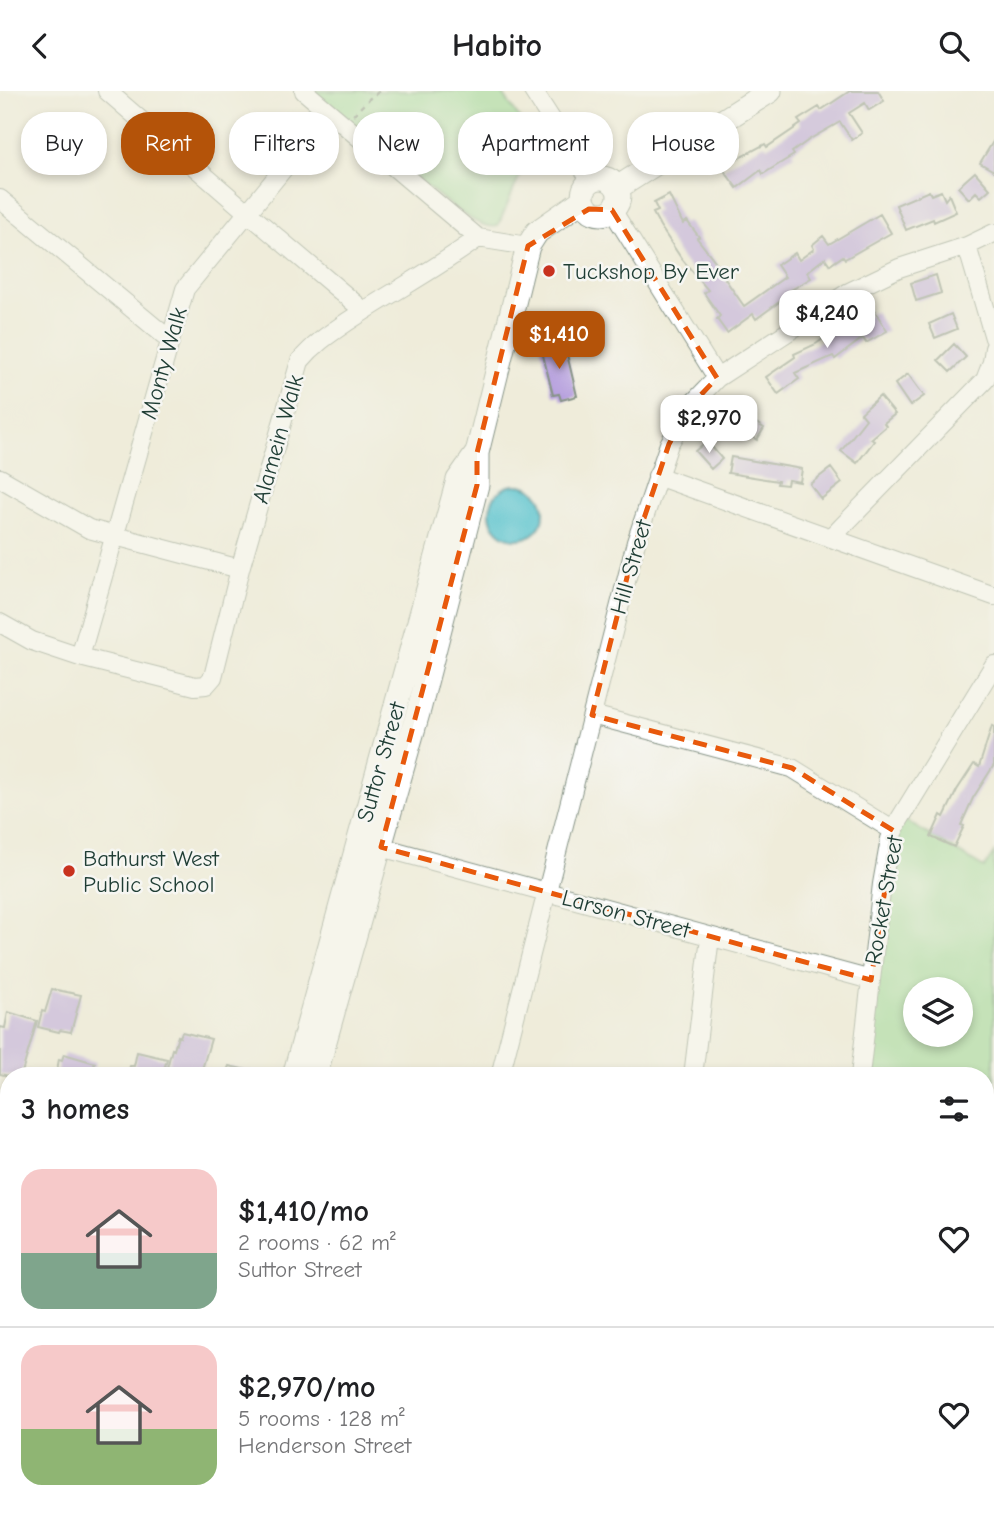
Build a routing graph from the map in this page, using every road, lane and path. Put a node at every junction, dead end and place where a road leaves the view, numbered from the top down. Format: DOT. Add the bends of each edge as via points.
graph roads {
  1 [pos="107,91"];
  2 [pos="304,91"];
  3 [pos="380,91"];
  4 [pos="533,91"];
  5 [pos="770,91"];
  6 [pos="328,112"];
  7 [pos="546,112"];
  8 [pos="339,117"];
  9 [pos="339,122"];
  10 [pos="284,175"];
  11 [pos="578,175"];
  12 [pos="588,197"];
  13 [pos="0,199"];
  14 [pos="614,199"];
  15 [pos="248,213"];
  16 [pos="994,233"];
  17 [pos="478,238"];
  18 [pos="528,246"];
  19 [pos="967,246"];
  20 [pos="364,311"];
  21 [pos="994,338"];
  22 [pos="170,340"];
  23 [pos="994,348"];
  24 [pos="717,378"];
  25 [pos="477,453"];
  26 [pos="657,476"];
  27 [pos="0,478"];
  28 [pos="114,536"];
  29 [pos="831,538"];
  30 [pos="240,569"];
  31 [pos="994,596"];
  32 [pos="0,623"];
  33 [pos="80,657"];
  34 [pos="994,666"];
  35 [pos="592,715"];
  36 [pos="894,831"];
  37 [pos="381,847"];
  38 [pos="546,892"];
  39 [pos="710,937"];
  40 [pos="871,980"];
  41 [pos="296,1067"];
  42 [pos="319,1067"];
  43 [pos="502,1067"];
  44 [pos="694,1067"];
  45 [pos="861,1067"];
  1 -- 15 [label="street"];
  2 -- 6 [label="street"];
  3 -- 8 [label="path"];
  4 -- 7 [label="street"];
  5 -- 14 [label="main road"];
  9 -- 17 [label="street"];
  10 -- 15 [label="street, Monty Walk"];
  11 -- 12 [label="street"];
  12 -- 14 [label="main road" via="593,212 603,214"];
  12 -- 14 [label="main road" via="596,179 608,180"];
  12 -- 18 [label="main road" via="537,232"];
  13 -- 22 [label="street"];
  14 -- 24 [label="street"];
  15 -- 20 [label="street"];
  15 -- 22 [label="street, Monty Walk" via="185,289"];
  16 -- 19 [label="street, Hill Street"];
  17 -- 18 [label="street"];
  17 -- 20 [label="street, Alamein Walk"];
  18 -- 25 [label="main road, Suttor Street"];
  19 -- 21 [label="street"];
  19 -- 24 [label="street, Hill Street" via="899,268 849,292"];
  20 -- 30 [label="street, Alamein Walk" via="312,346 300,361"];
  22 -- 28 [label="street, Monty Walk"];
  23 -- 29 [label="street" via="985,380"];
  24 -- 26 [label="street, Hill Street" via="692,404"];
  25 -- 37 [label="main road, Suttor Street" via="477,485"];
  25 -- 41 [label="main road, Suttor Street" via="458,479"];
  26 -- 29 [label="street"];
  26 -- 35 [label="street, Hill Street"];
  27 -- 28 [label="street" via="89,529"];
  28 -- 30 [label="street"];
  28 -- 33 [label="street, Monty Walk"];
  29 -- 31 [label="street"];
  30 -- 33 [label="street, Alamein Walk" via="213,677 206,685"];
  32 -- 33 [label="street" via="32,641"];
  34 -- 36 [label="street, Rocket Street"];
  35 -- 36 [label="street" via="792,768"];
  35 -- 38 [label="street, Hill Street"];
  36 -- 40 [label="street, Rocket Street" via="884,871"];
  37 -- 38 [label="street, Larson Street"];
  37 -- 42 [label="main road, Suttor Street"];
  38 -- 39 [label="street, Larson Street"];
  38 -- 43 [label="street, Hill Street"];
  39 -- 40 [label="street, Larson Street"];
  39 -- 44 [label="street"];
  40 -- 45 [label="street, Rocket Street"];
}
